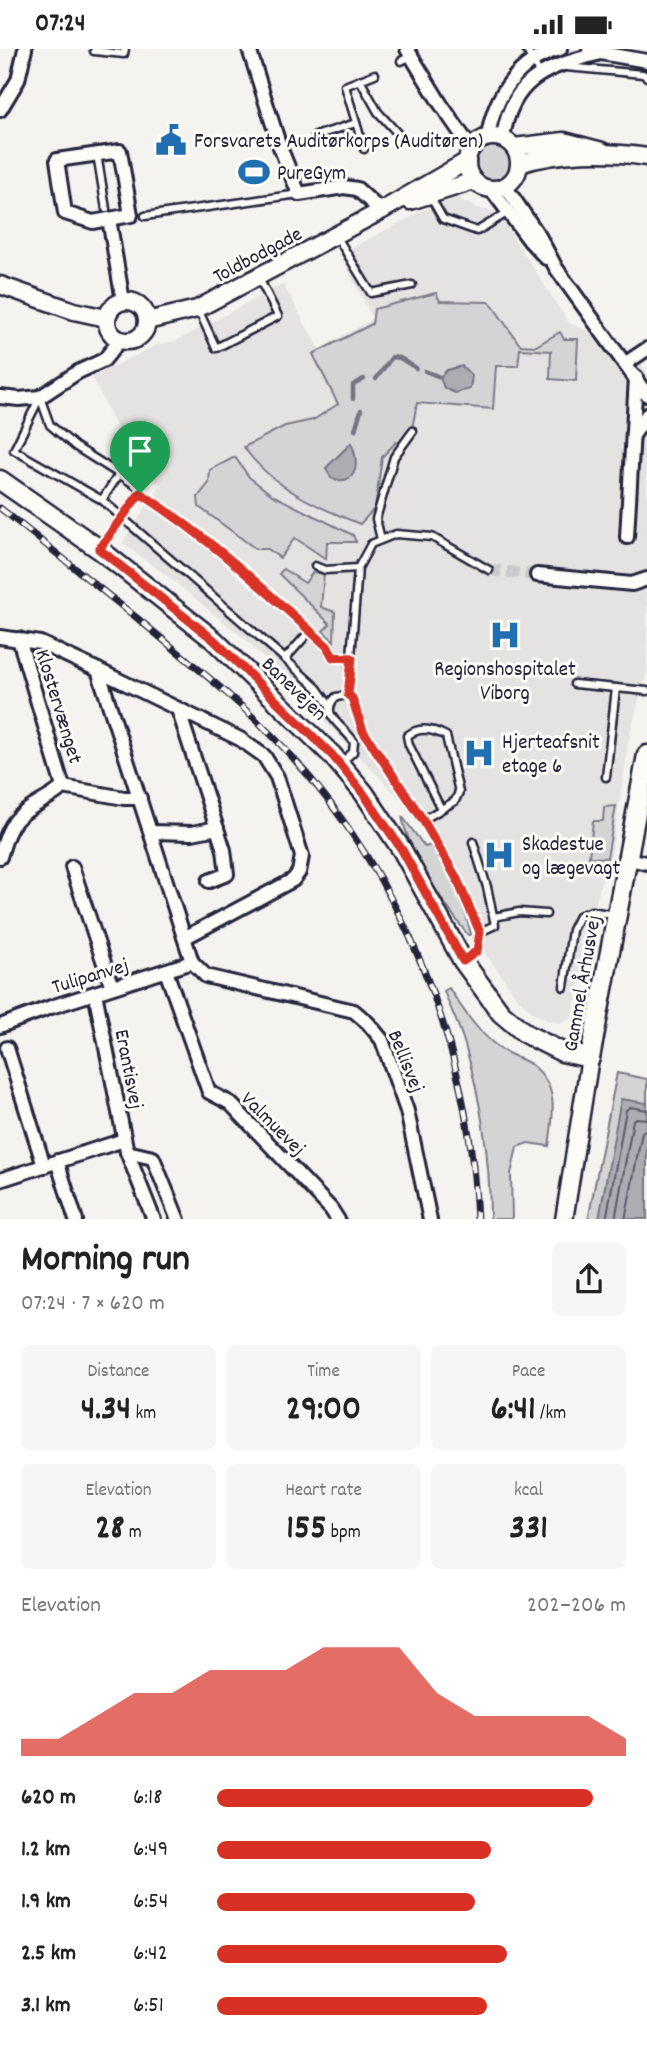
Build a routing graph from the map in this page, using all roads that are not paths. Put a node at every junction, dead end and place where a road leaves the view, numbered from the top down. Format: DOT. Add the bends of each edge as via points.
graph roads {
  1 [pos="25,49"];
  2 [pos="95,49"];
  3 [pos="125,49"];
  4 [pos="248,49"];
  5 [pos="560,49"];
  6 [pos="582,49"];
  7 [pos="597,54"];
  8 [pos="406,55"];
  9 [pos="529,55"];
  10 [pos="647,61"];
  11 [pos="554,66"];
  12 [pos="375,74"];
  13 [pos="540,74"];
  14 [pos="647,77"];
  15 [pos="360,80"];
  16 [pos="0,110"];
  17 [pos="356,123"];
  18 [pos="399,135"];
  19 [pos="314,136"];
  20 [pos="502,140"];
  21 [pos="364,149"];
  22 [pos="608,153"];
  23 [pos="97,154"];
  24 [pos="469,155"];
  25 [pos="647,157"];
  26 [pos="520,165"];
  27 [pos="474,181"];
  28 [pos="498,188"];
  29 [pos="299,194"];
  30 [pos="429,194"];
  31 [pos="381,211"];
  32 [pos="507,213"];
  33 [pos="107,214"];
  34 [pos="145,216"];
  35 [pos="336,235"];
  36 [pos="556,268"];
  37 [pos="258,277"];
  38 [pos="0,285"];
  39 [pos="412,285"];
  40 [pos="123,301"];
  41 [pos="198,309"];
  42 [pos="106,318"];
  43 [pos="147,321"];
  44 [pos="120,340"];
  45 [pos="647,349"];
  46 [pos="626,363"];
  47 [pos="636,376"];
  48 [pos="647,395"];
  49 [pos="0,397"];
  50 [pos="40,397"];
  51 [pos="647,415"];
  52 [pos="413,431"];
  53 [pos="633,437"];
  54 [pos="119,474"];
  55 [pos="0,480"];
  56 [pos="140,493"];
  57 [pos="102,500"];
  58 [pos="124,518"];
  59 [pos="627,537"];
  60 [pos="381,539"];
  61 [pos="99,549"];
  62 [pos="315,566"];
  63 [pos="358,568"];
  64 [pos="489,571"];
  65 [pos="537,575"];
  66 [pos="647,579"];
  67 [pos="310,631"];
  68 [pos="0,637"];
  69 [pos="19,639"];
  70 [pos="352,658"];
  71 [pos="285,659"];
  72 [pos="98,670"];
  73 [pos="574,684"];
  74 [pos="616,688"];
  75 [pos="647,691"];
  76 [pos="348,695"];
  77 [pos="329,705"];
  78 [pos="178,709"];
  79 [pos="647,755"];
  80 [pos="340,764"];
  81 [pos="606,777"];
  82 [pos="63,787"];
  83 [pos="140,797"];
  84 [pos="441,809"];
  85 [pos="423,820"];
  86 [pos="217,828"];
  87 [pos="151,832"];
  88 [pos="473,842"];
  89 [pos="0,857"];
  90 [pos="628,859"];
  91 [pos="647,863"];
  92 [pos="72,867"];
  93 [pos="209,881"];
  94 [pos="546,914"];
  95 [pos="616,915"];
  96 [pos="494,918"];
  97 [pos="480,932"];
  98 [pos="186,937"];
  99 [pos="463,961"];
  100 [pos="192,962"];
  101 [pos="166,971"];
  102 [pos="112,987"];
  103 [pos="564,987"];
  104 [pos="95,993"];
  105 [pos="0,1026"];
  106 [pos="7,1048"];
  107 [pos="590,1058"];
  108 [pos="126,1146"];
  109 [pos="50,1163"];
  110 [pos="0,1180"];
  111 [pos="76,1219"];
  112 [pos="154,1219"];
  113 [pos="178,1219"];
  114 [pos="337,1219"];
  115 [pos="430,1219"];
  116 [pos="564,1219"];
  1 -- 16 [label="street" via="18,80"];
  2 -- 3 [label="lane" via="124,54"];
  4 -- 29 [label="street"];
  5 -- 9 [label="street"];
  6 -- 7 [label="street"];
  7 -- 10 [label="street"];
  7 -- 11 [label="street"];
  8 -- 24 [label="street"];
  9 -- 13 [label="lane"];
  9 -- 20 [label="street" via="506,86 492,117"];
  11 -- 13 [label="street"];
  11 -- 14 [label="lane"];
  12 -- 15 [label="lane"];
  13 -- 20 [label="street" via="519,92"];
  15 -- 17 [label="lane" via="345,86"];
  15 -- 18 [label="lane" via="377,113"];
  17 -- 19 [label="lane"];
  17 -- 21 [label="lane"];
  20 -- 22 [label="street" via="564,141"];
  20 -- 24 [label="street" via="476,143"];
  20 -- 26 [label="street"];
  22 -- 25 [label="street"];
  22 -- 26 [label="street" via="537,158"];
  23 -- 33 [label="lane"];
  23 -- 33 [label="street" via="120,151 131,215"];
  23 -- 33 [label="street" via="57,160 65,213 93,222"];
  24 -- 27 [label="street" via="467,169"];
  24 -- 31 [label="street, Toldbodgade"];
  26 -- 28 [label="street" via="516,177"];
  27 -- 28 [label="street"];
  27 -- 30 [label="street, Toldbodgade"];
  28 -- 32 [label="street"];
  28 -- 36 [label="street" via="539,236"];
  29 -- 31 [label="street" via="357,189"];
  29 -- 34 [label="lane"];
  30 -- 31 [label="street, Toldbodgade"];
  30 -- 32 [label="lane" via="443,219 477,231"];
  31 -- 35 [label="street, Toldbodgade"];
  32 -- 36 [label="street"];
  33 -- 40 [label="street"];
  35 -- 37 [label="street, Toldbodgade"];
  35 -- 39 [label="lane" via="371,293"];
  36 -- 46 [label="street"];
  37 -- 41 [label="street, Toldbodgade"];
  37 -- 41 [label="lane" via="278,316 216,348"];
  38 -- 42 [label="street"];
  40 -- 42 [label="street" via="115,304"];
  40 -- 43 [label="street" via="140,305"];
  41 -- 43 [label="street, Toldbodgade"];
  42 -- 44 [label="street" via="109,332"];
  43 -- 44 [label="street" via="141,334"];
  44 -- 50 [label="street" via="104,360"];
  45 -- 46 [label="street"];
  46 -- 47 [label="street"];
  47 -- 48 [label="street"];
  47 -- 53 [label="street"];
  49 -- 50 [label="street"];
  50 -- 54 [label="lane" via="50,425"];
  50 -- 57 [label="lane" via="14,450"];
  51 -- 53 [label="street"];
  52 -- 60 [label="lane" via="394,457 376,519"];
  53 -- 59 [label="street"];
  54 -- 56 [label="lane"];
  54 -- 57 [label="lane"];
  55 -- 61 [label="main road, Banevejen"];
  56 -- 58 [label="lane"];
  56 -- 67 [label="lane" via="223,553"];
  57 -- 58 [label="lane"];
  58 -- 61 [label="lane"];
  58 -- 71 [label="lane"];
  60 -- 63 [label="lane" via="371,544"];
  60 -- 64 [label="lane" via="396,534 432,537"];
  61 -- 80 [label="main road, Banevejen" via="214,640"];
  62 -- 63 [label="lane" via="325,570"];
  63 -- 70 [label="lane"];
  65 -- 66 [label="street" via="632,584"];
  67 -- 70 [label="lane" via="333,657"];
  67 -- 71 [label="lane"];
  68 -- 69 [label="street"];
  69 -- 72 [label="street, Klostervænget" via="40,643"];
  69 -- 82 [label="street, Klostervænget"];
  70 -- 76 [label="lane"];
  71 -- 77 [label="lane"];
  72 -- 78 [label="street, Klostervænget"];
  72 -- 83 [label="street"];
  73 -- 74 [label="lane"];
  74 -- 75 [label="lane"];
  74 -- 81 [label="lane"];
  76 -- 77 [label="lane" via="336,697"];
  76 -- 85 [label="lane" via="363,731"];
  77 -- 80 [label="lane" via="330,716 355,742 354,752"];
  78 -- 86 [label="street"];
  78 -- 98 [label="street, Klostervænget" via="264,756 277,777 302,856 293,880"];
  79 -- 90 [label="main road, Gammel Århusvej"];
  80 -- 99 [label="main road, Banevejen" via="402,850"];
  82 -- 83 [label="street, Klostervænget"];
  82 -- 89 [label="street, Klostervænget" via="17,818"];
  83 -- 87 [label="street"];
  84 -- 84 [label="lane" via="455,801 459,792 446,736 413,731 407,736 409,745"];
  84 -- 85 [label="lane"];
  85 -- 97 [label="lane" via="456,877"];
  86 -- 87 [label="street"];
  86 -- 93 [label="street" via="227,874"];
  87 -- 98 [label="street"];
  88 -- 96 [label="lane"];
  90 -- 91 [label="street"];
  90 -- 95 [label="main road, Gammel Århusvej"];
  92 -- 102 [label="street"];
  94 -- 96 [label="lane" via="519,912"];
  95 -- 103 [label="lane" via="591,911 579,916 572,930"];
  95 -- 107 [label="main road, Gammel Århusvej"];
  96 -- 97 [label="lane" via="495,925"];
  97 -- 99 [label="lane" via="477,951"];
  98 -- 100 [label="street"];
  99 -- 107 [label="main road, Banevejen" via="500,1013 526,1034 562,1052"];
  100 -- 101 [label="street, Tulipanvej"];
  100 -- 115 [label="street, Bellisvej" via="206,976 354,1011 368,1023 382,1040 407,1111"];
  101 -- 102 [label="street, Tulipanvej"];
  101 -- 114 [label="street, Valmuevej" via="208,1092 230,1103"];
  102 -- 104 [label="street, Tulipanvej"];
  104 -- 105 [label="street, Tulipanvej"];
  104 -- 108 [label="street, Erantisvej"];
  106 -- 109 [label="street"];
  107 -- 116 [label="street, Gammel Århusvej"];
  108 -- 109 [label="street"];
  108 -- 112 [label="street, Erantisvej"];
  108 -- 113 [label="street" via="153,1158"];
  109 -- 110 [label="street"];
  109 -- 111 [label="street"];
}
